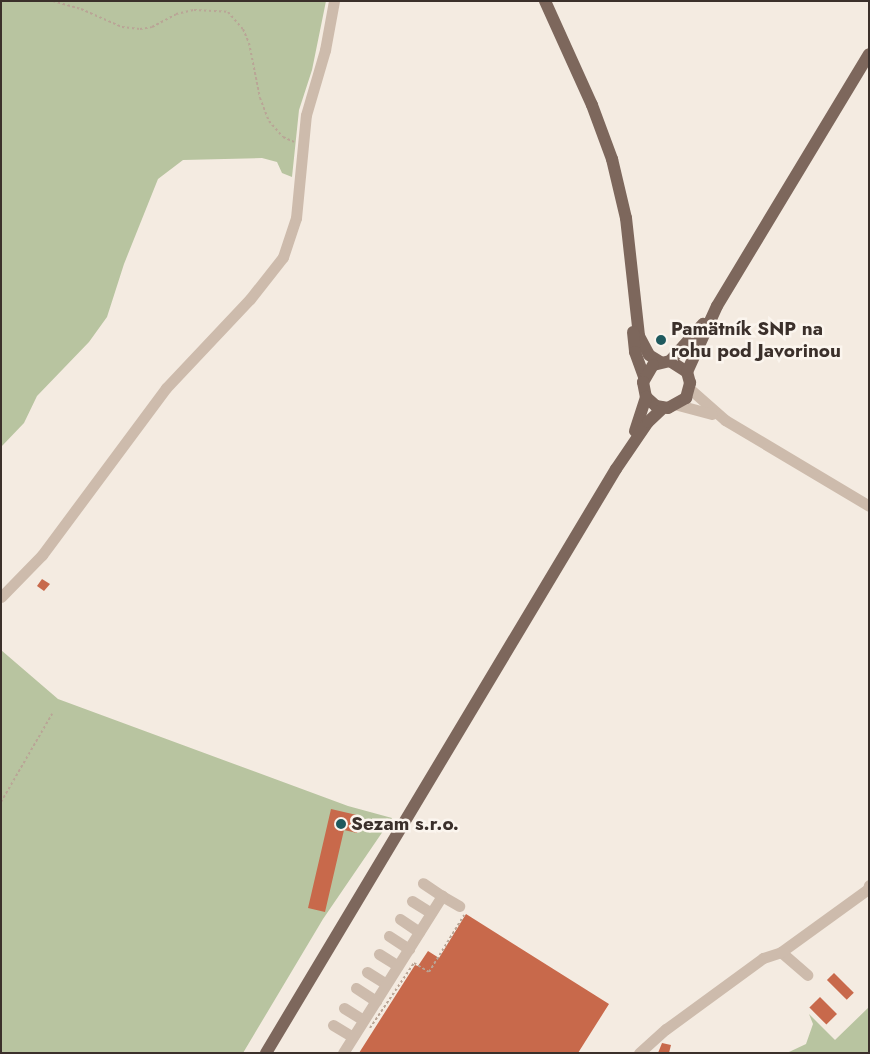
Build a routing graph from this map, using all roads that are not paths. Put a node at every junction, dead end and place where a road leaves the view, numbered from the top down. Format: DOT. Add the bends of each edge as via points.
graph roads {
  1 [pos="334,1"];
  2 [pos="545,1"];
  3 [pos="869,54"];
  4 [pos="634,292"];
  5 [pos="717,306"];
  6 [pos="665,362"];
  7 [pos="686,372"];
  8 [pos="644,377"];
  9 [pos="690,389"];
  10 [pos="646,397"];
  11 [pos="678,406"];
  12 [pos="663,408"];
  13 [pos="725,420"];
  14 [pos="616,468"];
  15 [pos="869,506"];
  16 [pos="1,597"];
  17 [pos="423,884"];
  18 [pos="869,885"];
  19 [pos="442,896"];
  20 [pos="412,901"];
  21 [pos="463,908"];
  22 [pos="431,913"];
  23 [pos="400,919"];
  24 [pos="420,932"];
  25 [pos="389,936"];
  26 [pos="408,949"];
  27 [pos="781,952"];
  28 [pos="379,954"];
  29 [pos="398,966"];
  30 [pos="367,972"];
  31 [pos="807,975"];
  32 [pos="386,984"];
  33 [pos="356,988"];
  34 [pos="376,1001"];
  35 [pos="344,1008"];
  36 [pos="333,1025"];
  37 [pos="363,1025"];
  38 [pos="353,1037"];
  39 [pos="266,1053"];
  40 [pos="343,1053"];
  41 [pos="639,1053"];
  1 -- 16 [label="street" via="330,28 306,115 295,223 277,267 166,388 42,555"];
  2 -- 4 [label="main road" via="612,158 626,218"];
  3 -- 5 [label="main road"];
  4 -- 6 [label="main road" via="643,347"];
  4 -- 8 [label="main road" via="633,344"];
  5 -- 6 [label="main road"];
  5 -- 7 [label="main road"];
  6 -- 7 [label="main road"];
  6 -- 8 [label="main road" via="648,370"];
  7 -- 9 [label="main road"];
  8 -- 10 [label="main road"];
  9 -- 11 [label="main road"];
  9 -- 13 [label="street"];
  10 -- 12 [label="main road"];
  10 -- 14 [label="main road" via="641,420"];
  11 -- 12 [label="main road"];
  11 -- 13 [label="street" via="699,409"];
  12 -- 14 [label="main road" via="648,422"];
  13 -- 15 [label="street"];
  14 -- 39 [label="main road"];
  17 -- 19 [label="street"];
  18 -- 27 [label="street" via="868,889"];
  19 -- 21 [label="street"];
  19 -- 22 [label="street"];
  20 -- 22 [label="street"];
  22 -- 24 [label="street"];
  23 -- 24 [label="street"];
  24 -- 26 [label="street"];
  25 -- 26 [label="street"];
  26 -- 29 [label="street"];
  27 -- 31 [label="street"];
  27 -- 41 [label="street" via="763,958"];
  28 -- 29 [label="street"];
  29 -- 32 [label="street"];
  30 -- 32 [label="street"];
  32 -- 34 [label="street"];
  33 -- 34 [label="street"];
  34 -- 37 [label="street"];
  35 -- 37 [label="street"];
  36 -- 38 [label="street"];
  37 -- 38 [label="street"];
  38 -- 40 [label="street"];
}
